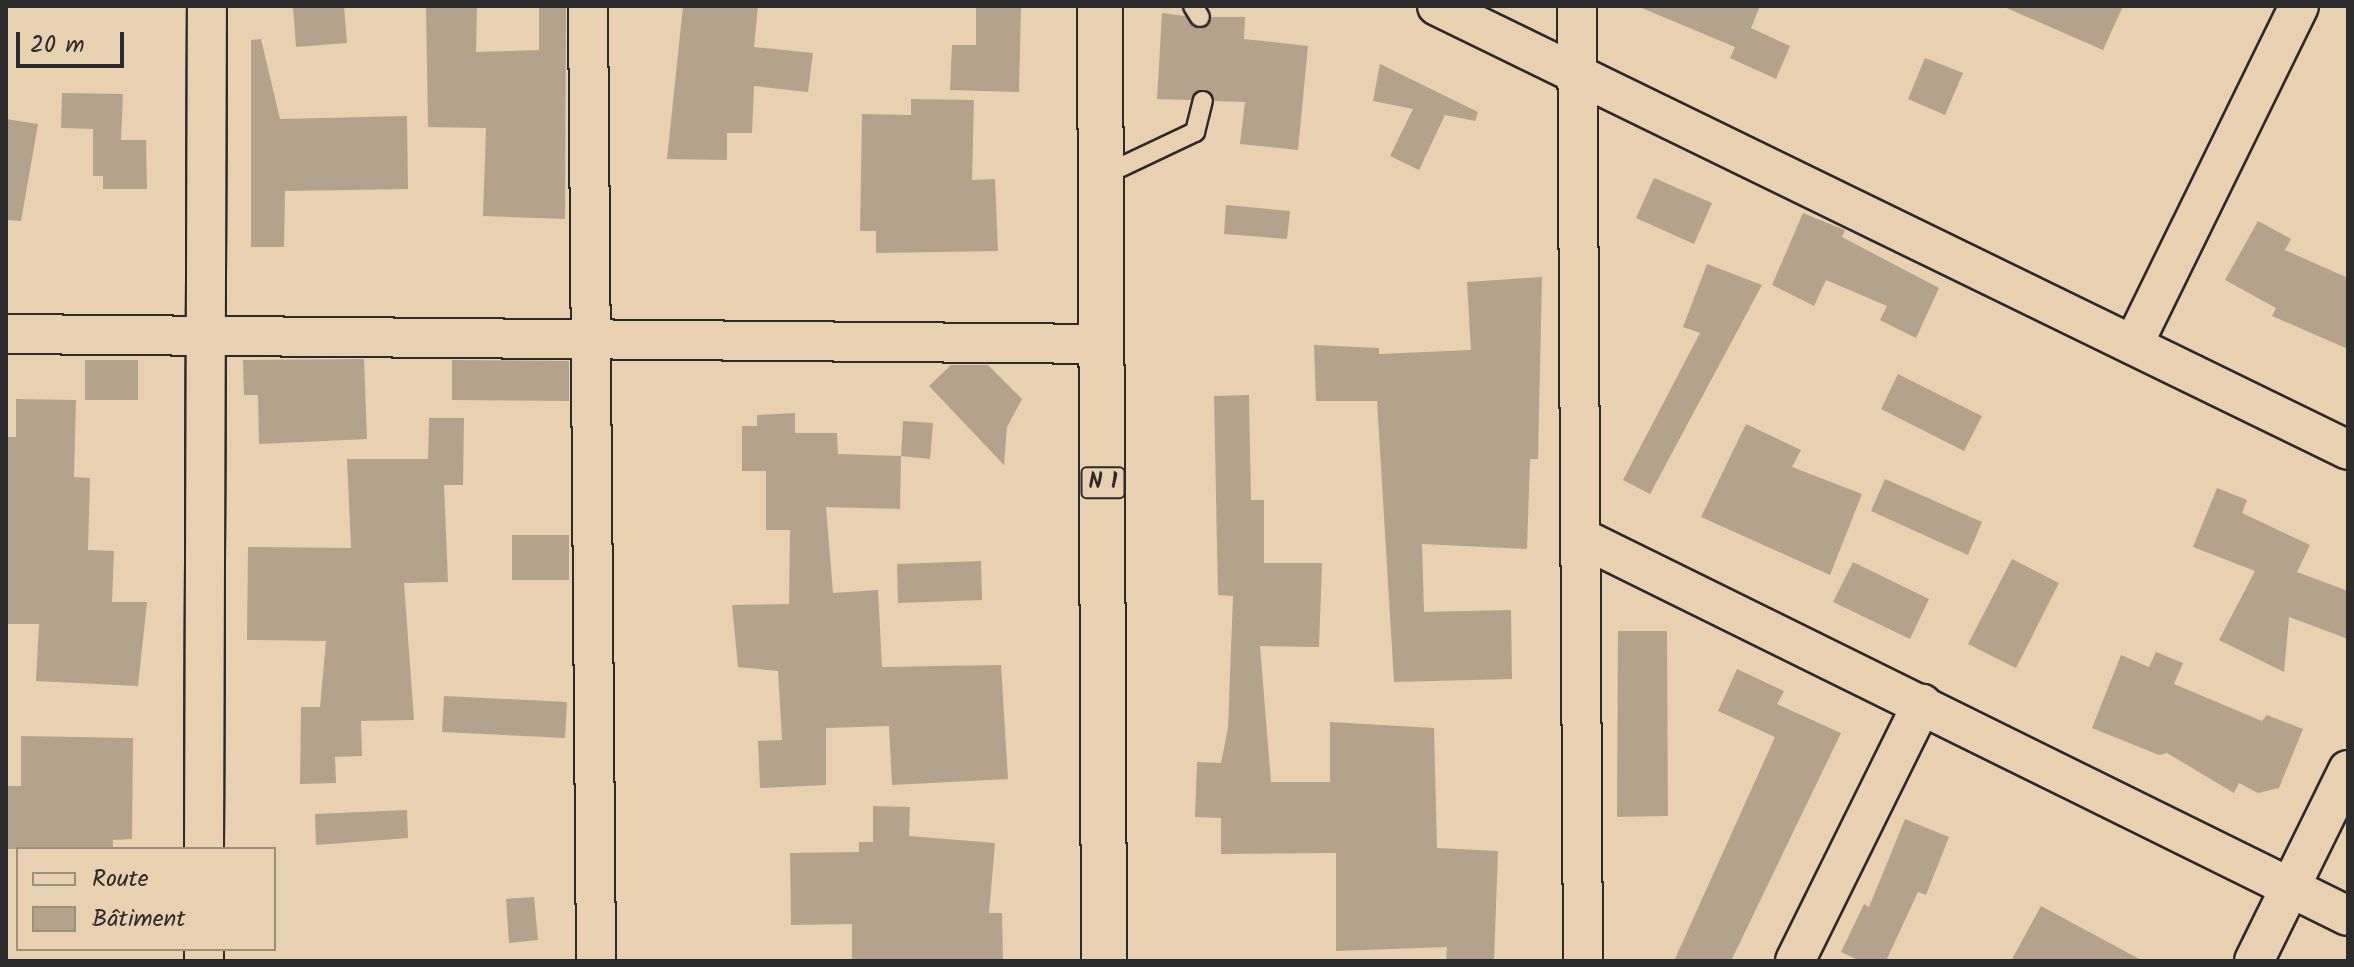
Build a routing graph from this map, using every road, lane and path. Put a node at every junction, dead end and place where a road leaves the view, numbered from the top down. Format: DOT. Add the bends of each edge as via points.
graph roads {
  1 [pos="207,6"];
  2 [pos="588,6"];
  3 [pos="1100,6"];
  4 [pos="1437,6"];
  5 [pos="1577,6"];
  6 [pos="2299,6"];
  7 [pos="1578,78"];
  8 [pos="1203,101"];
  9 [pos="1102,176"];
  10 [pos="6,334"];
  11 [pos="206,336"];
  12 [pos="591,339"];
  13 [pos="1103,344"];
  14 [pos="2133,345"];
  15 [pos="2348,450"];
  16 [pos="1580,537"];
  17 [pos="1922,704"];
  18 [pos="2348,770"];
  19 [pos="204,847"];
  20 [pos="2290,887"];
  21 [pos="2348,916"];
  22 [pos="596,961"];
  23 [pos="1104,961"];
  24 [pos="1583,961"];
  25 [pos="1795,961"];
  26 [pos="2254,961"];
  1 -- 11 [label="street"];
  2 -- 12 [label="street"];
  3 -- 9 [label="highway, N 1"];
  4 -- 7 [label="street"];
  5 -- 7 [label="street"];
  6 -- 14 [label="street"];
  7 -- 14 [label="street"];
  7 -- 16 [label="street"];
  8 -- 9 [label="lane" via="1195,132"];
  9 -- 13 [label="highway, N 1"];
  10 -- 11 [label="street"];
  11 -- 12 [label="street"];
  11 -- 19 [label="street"];
  12 -- 13 [label="street"];
  12 -- 22 [label="street"];
  13 -- 23 [label="highway, N 1"];
  14 -- 15 [label="street"];
  16 -- 17 [label="street"];
  16 -- 24 [label="street"];
  17 -- 20 [label="street"];
  17 -- 25 [label="street"];
  18 -- 20 [label="street"];
  20 -- 21 [label="street"];
  20 -- 26 [label="street"];
}
